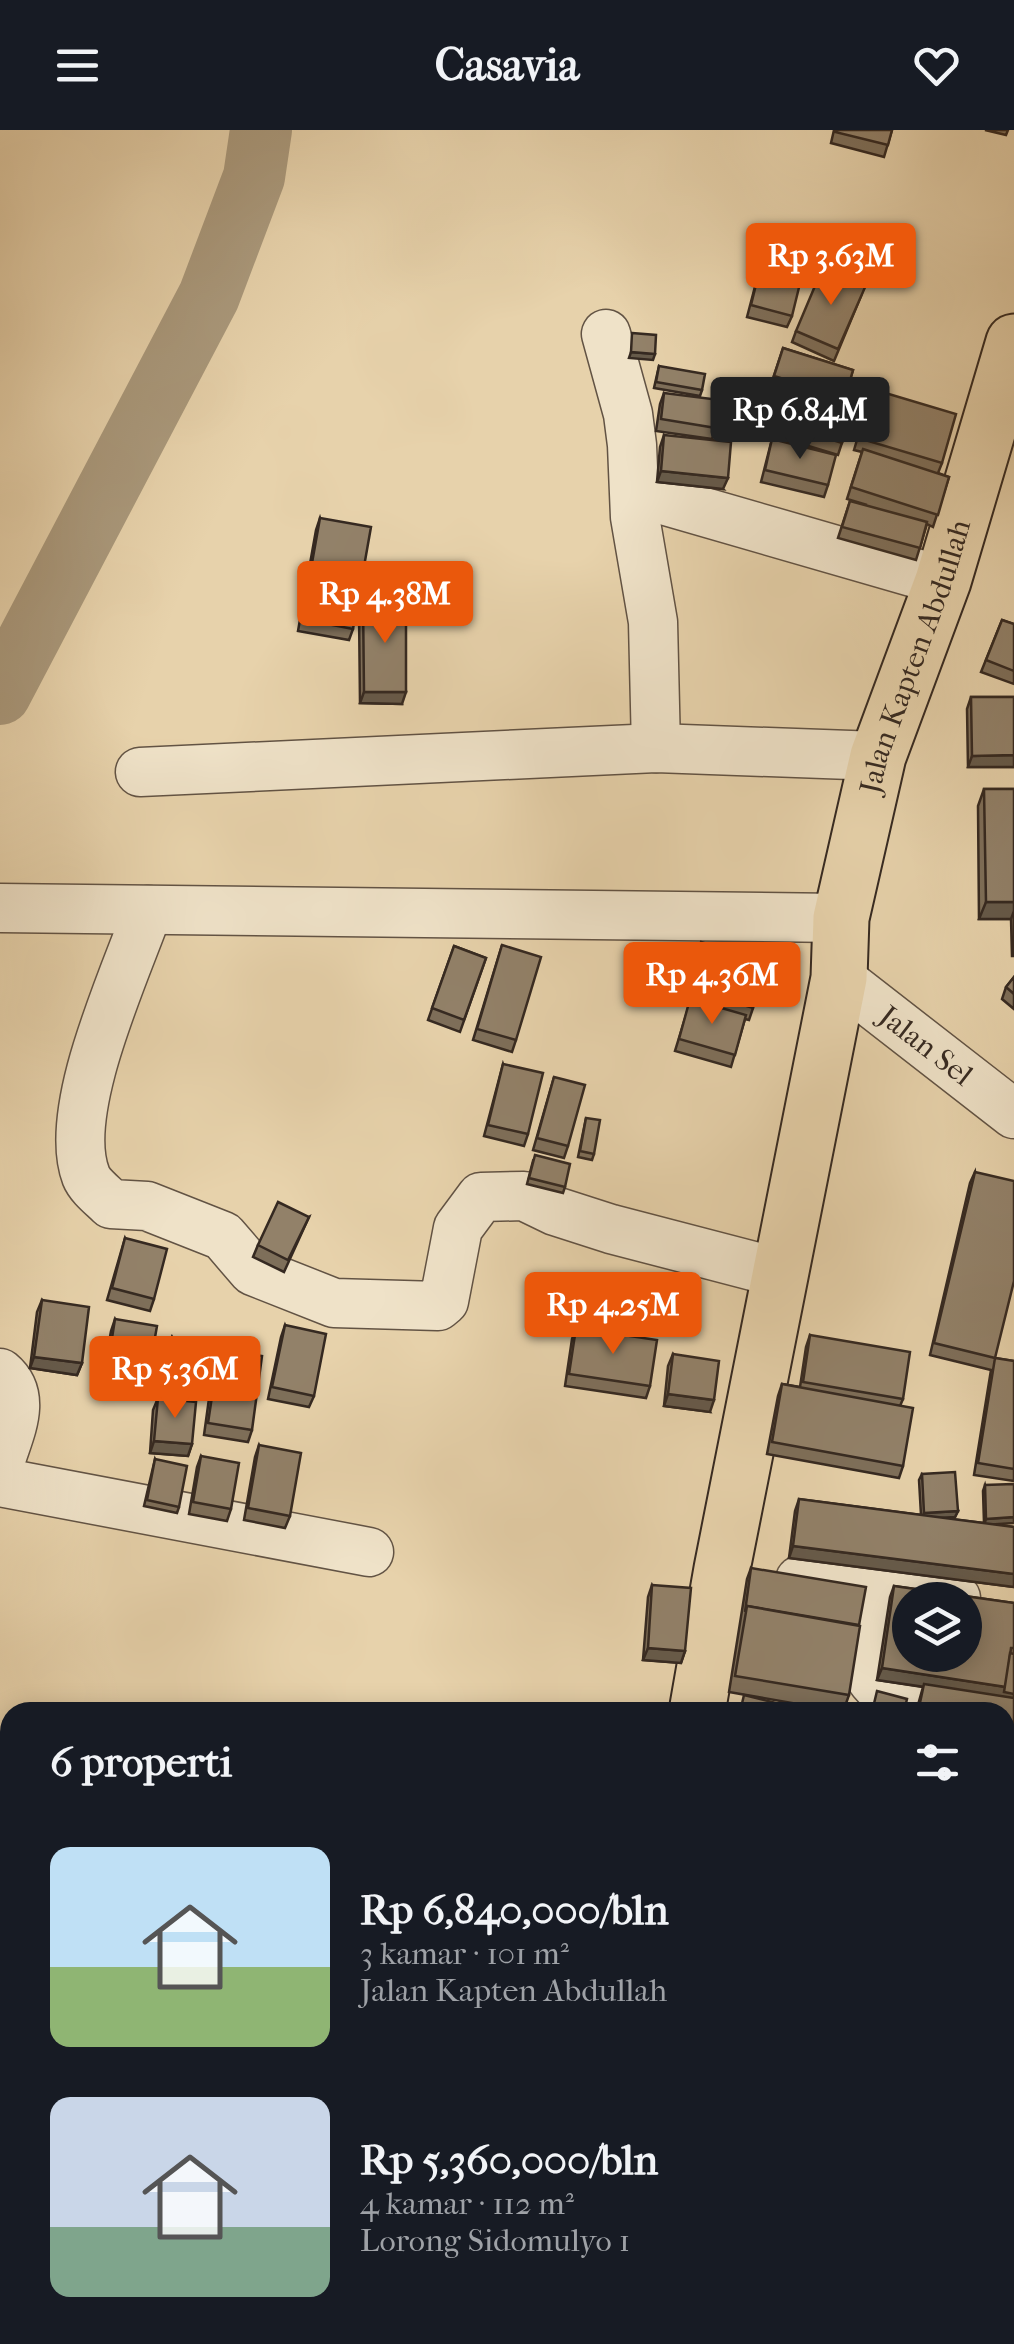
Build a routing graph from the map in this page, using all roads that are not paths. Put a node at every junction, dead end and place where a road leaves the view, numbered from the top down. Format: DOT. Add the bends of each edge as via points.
graph roads {
  1 [pos="606,334"];
  2 [pos="1014,342"];
  3 [pos="634,492"];
  4 [pos="943,580"];
  5 [pos="656,748"];
  6 [pos="878,756"];
  7 [pos="140,772"];
  8 [pos="3,908"];
  9 [pos="148,910"];
  10 [pos="841,918"];
  11 [pos="839,978"];
  12 [pos="1014,1114"];
  13 [pos="780,1273"];
  14 [pos="0,1373"];
  15 [pos="0,1463"];
  16 [pos="0,1482"];
  17 [pos="369,1552"];
  18 [pos="722,1569"];
  19 [pos="876,1590"];
  20 [pos="892,1592"];
  21 [pos="691,1702"];
  22 [pos="902,1702"];
  1 -- 3 [label="street" via="628,414"];
  2 -- 4 [label="main road, Jalan Kapten Abdullah"];
  3 -- 4 [label="street"];
  3 -- 5 [label="street" via="653,622"];
  4 -- 6 [label="main road, Jalan Kapten Abdullah"];
  5 -- 6 [label="street"];
  5 -- 7 [label="street"];
  6 -- 10 [label="main road, Jalan Kapten Abdullah"];
  8 -- 9 [label="street"];
  9 -- 10 [label="street"];
  9 -- 13 [label="street" via="87,1083 79,1145 86,1180 111,1204 147,1206 223,1236 253,1271 334,1303 444,1302 458,1228 481,1197 524,1196 610,1228"];
  10 -- 11 [label="main road, Jalan Kapten Abdullah"];
  11 -- 12 [label="street, Jalan Sel"];
  11 -- 13 [label="main road, Jalan Kapten Abdullah"];
  13 -- 18 [label="main road, Jalan Kapten Abdullah"];
  14 -- 15 [label="street" via="11,1382 16,1410"];
  16 -- 17 [label="street"];
  18 -- 19 [label="street"];
  18 -- 21 [label="main road, Jalan Kapten Abdullah"];
  19 -- 20 [label="street"];
  19 -- 22 [label="street" via="872,1680"];
}
